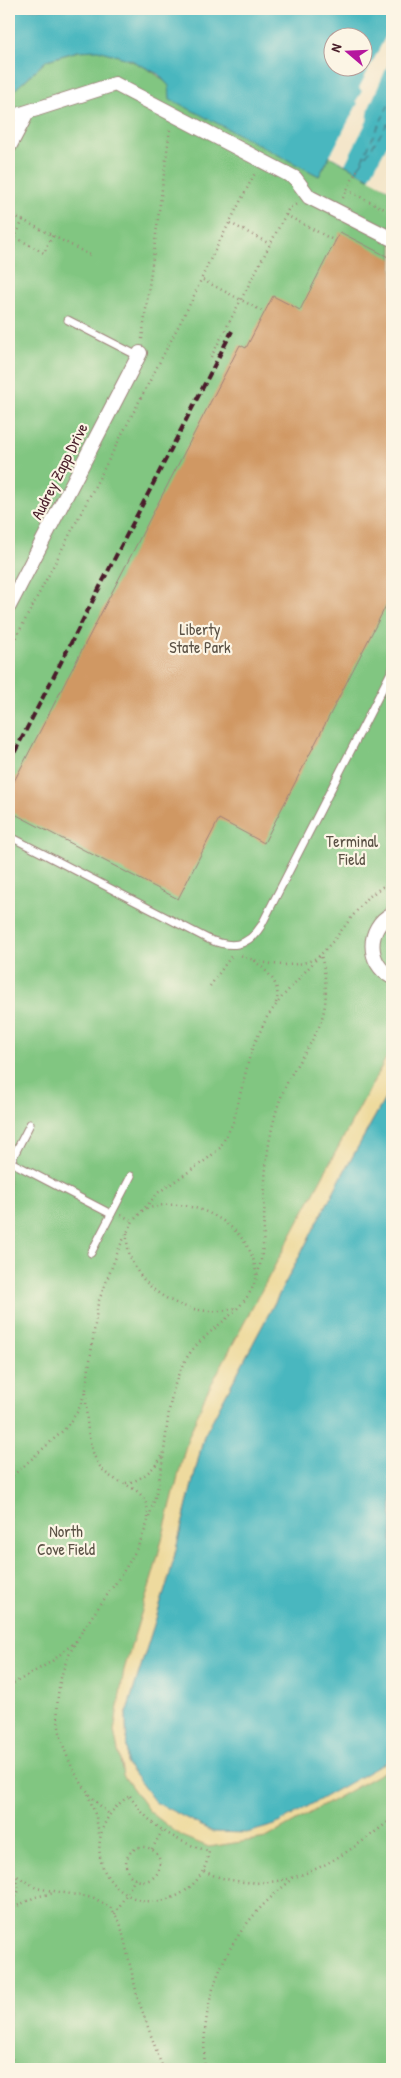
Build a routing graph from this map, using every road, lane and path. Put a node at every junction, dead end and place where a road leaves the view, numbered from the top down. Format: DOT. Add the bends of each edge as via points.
graph roads {
  1 [pos="172,114"];
  2 [pos="17,116"];
  3 [pos="9,147"];
  4 [pos="262,160"];
  5 [pos="357,170"];
  6 [pos="309,197"];
  7 [pos="9,212"];
  8 [pos="392,214"];
  9 [pos="286,215"];
  10 [pos="23,220"];
  11 [pos="230,223"];
  12 [pos="53,235"];
  13 [pos="392,239"];
  14 [pos="335,241"];
  15 [pos="270,244"];
  16 [pos="90,255"];
  17 [pos="202,280"];
  18 [pos="241,300"];
  19 [pos="264,312"];
  20 [pos="68,320"];
  21 [pos="139,354"];
  22 [pos="211,357"];
  23 [pos="9,606"];
  24 [pos="9,651"];
  25 [pos="392,670"];
  26 [pos="9,836"];
  27 [pos="392,887"];
  28 [pos="392,914"];
  29 [pos="321,955"];
  30 [pos="251,959"];
  31 [pos="392,977"];
  32 [pos="210,986"];
  33 [pos="274,1007"];
  34 [pos="30,1124"];
  35 [pos="9,1163"];
  36 [pos="131,1176"];
  37 [pos="140,1212"];
  38 [pos="111,1214"];
  39 [pos="127,1232"];
  40 [pos="91,1253"];
  41 [pos="257,1277"];
  42 [pos="239,1307"];
  43 [pos="86,1389"];
  44 [pos="164,1452"];
  45 [pos="9,1480"];
  46 [pos="124,1483"];
  47 [pos="146,1527"];
  48 [pos="81,1635"];
  49 [pos="9,1686"];
  50 [pos="85,1788"];
  51 [pos="108,1813"];
  52 [pos="392,1819"];
  53 [pos="162,1831"];
  54 [pos="100,1838"];
  55 [pos="152,1849"];
  56 [pos="204,1871"];
  57 [pos="10,1872"];
  58 [pos="135,1879"];
  59 [pos="293,1879"];
  60 [pos="63,1893"];
  61 [pos="126,1894"];
  62 [pos="9,1909"];
  63 [pos="115,1914"];
  64 [pos="9,2055"];
  65 [pos="20,2069"];
  66 [pos="164,2069"];
  67 [pos="205,2069"];
  1 -- 2 [label="street" via="115,84"];
  1 -- 4 [label="street"];
  1 -- 21 [label="path"];
  2 -- 3 [label="street"];
  4 -- 6 [label="street" via="295,178"];
  4 -- 11 [label="path"];
  5 -- 8 [label="path" via="347,190"];
  6 -- 9 [label="path" via="289,208"];
  6 -- 13 [label="street"];
  7 -- 10 [label="path"];
  9 -- 14 [label="path"];
  9 -- 15 [label="path"];
  10 -- 12 [label="path"];
  10 -- 12 [label="path" via="15,238 44,253"];
  11 -- 15 [label="path"];
  11 -- 17 [label="path"];
  12 -- 16 [label="path"];
  15 -- 18 [label="path"];
  17 -- 18 [label="path"];
  17 -- 24 [label="path"];
  18 -- 19 [label="path"];
  18 -- 22 [label="path"];
  20 -- 21 [label="lane"];
  21 -- 23 [label="street, Audrey Zapp Drive"];
  25 -- 26 [label="lane" via="261,926 243,944 228,946 208,939"];
  27 -- 29 [label="path" via="382,887 371,894"];
  28 -- 31 [label="street" via="376,928 372,949 378,965"];
  29 -- 30 [label="path" via="293,963"];
  29 -- 33 [label="path"];
  29 -- 41 [label="path" via="327,990 324,1014 316,1036 288,1081 277,1109 267,1161 264,1244"];
  30 -- 32 [label="path" via="234,951"];
  30 -- 33 [label="path" via="269,974 277,988"];
  33 -- 37 [label="path" via="251,1051 237,1111 225,1141 213,1154 160,1192"];
  34 -- 35 [label="lane"];
  35 -- 38 [label="lane"];
  36 -- 38 [label="lane"];
  37 -- 39 [label="path"];
  37 -- 41 [label="path" via="156,1206 178,1204 218,1218 235,1231 248,1248"];
  38 -- 40 [label="lane"];
  39 -- 42 [label="path" via="132,1260 142,1278 156,1292 196,1309 219,1311"];
  39 -- 43 [label="path" via="98,1303"];
  41 -- 42 [label="path"];
  42 -- 44 [label="path" via="195,1347 181,1368 172,1396"];
  43 -- 45 [label="path" via="78,1411 64,1430"];
  43 -- 46 [label="path" via="95,1456 103,1470"];
  44 -- 46 [label="path" via="153,1468 135,1481"];
  44 -- 47 [label="path"];
  46 -- 47 [label="path" via="144,1500 148,1511"];
  47 -- 48 [label="path" via="131,1560"];
  48 -- 49 [label="path" via="56,1659"];
  48 -- 50 [label="path" via="65,1668 58,1706 63,1746"];
  50 -- 51 [label="path"];
  50 -- 54 [label="path"];
  51 -- 53 [label="path" via="130,1796 143,1814"];
  51 -- 54 [label="path"];
  52 -- 59 [label="path" via="330,1862"];
  53 -- 55 [label="path"];
  53 -- 56 [label="path" via="186,1844 209,1851"];
  54 -- 61 [label="path" via="104,1867 113,1883"];
  55 -- 58 [label="path" via="159,1859 158,1872 148,1880"];
  55 -- 58 [label="path" via="140,1847 129,1853 127,1871"];
  56 -- 59 [label="path" via="225,1879 250,1882 273,1883"];
  56 -- 61 [label="path" via="193,1886 171,1898 152,1901"];
  57 -- 60 [label="path" via="36,1888"];
  57 -- 62 [label="path" via="19,1883 20,1890"];
  58 -- 61 [label="path"];
  59 -- 67 [label="path" via="255,1913 223,1963 205,2017"];
  60 -- 62 [label="path" via="35,1897"];
  60 -- 63 [label="path" via="94,1898"];
  61 -- 63 [label="path"];
  63 -- 66 [label="path" via="138,1999"];
  64 -- 65 [label="path"];
}
